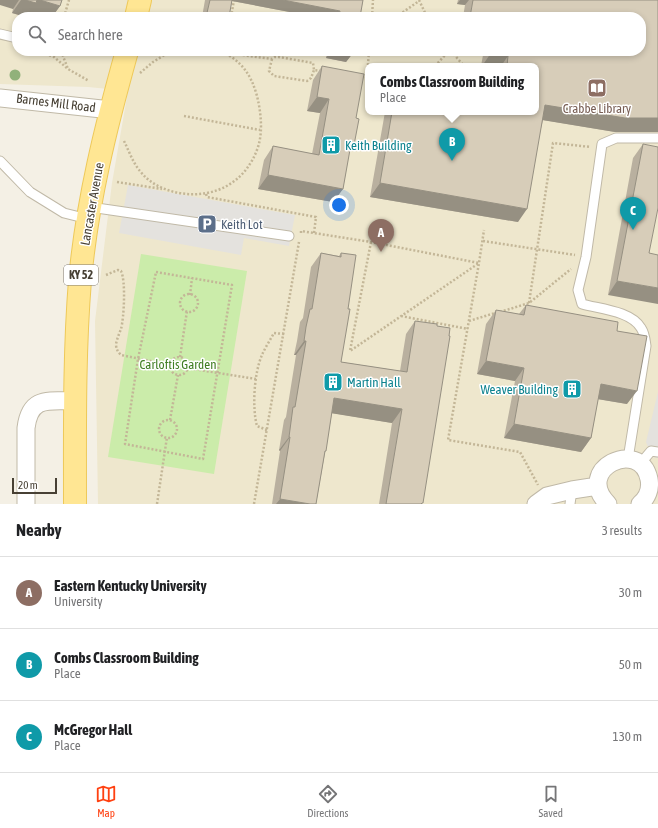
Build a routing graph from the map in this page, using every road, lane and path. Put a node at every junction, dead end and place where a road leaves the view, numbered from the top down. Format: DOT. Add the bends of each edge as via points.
graph roads {
  1 [pos="69,0"];
  2 [pos="140,0"];
  3 [pos="234,0"];
  4 [pos="373,0"];
  5 [pos="419,1"];
  6 [pos="65,12"];
  7 [pos="137,12"];
  8 [pos="232,12"];
  9 [pos="372,12"];
  10 [pos="403,12"];
  11 [pos="424,12"];
  12 [pos="0,34"];
  13 [pos="12,37"];
  14 [pos="51,56"];
  15 [pos="63,56"];
  16 [pos="126,56"];
  17 [pos="163,56"];
  18 [pos="230,56"];
  19 [pos="251,56"];
  20 [pos="272,59"];
  21 [pos="68,69"];
  22 [pos="314,70"];
  23 [pos="329,72"];
  24 [pos="138,75"];
  25 [pos="359,76"];
  26 [pos="365,77"];
  27 [pos="89,81"];
  28 [pos="0,98"];
  29 [pos="111,110"];
  30 [pos="184,116"];
  31 [pos="260,130"];
  32 [pos="658,138"];
  33 [pos="124,141"];
  34 [pos="601,148"];
  35 [pos="0,161"];
  36 [pos="117,182"];
  37 [pos="165,190"];
  38 [pos="206,194"];
  39 [pos="89,213"];
  40 [pos="484,230"];
  41 [pos="314,233"];
  42 [pos="289,236"];
  43 [pos="482,241"];
  44 [pos="371,242"];
  45 [pos="536,249"];
  46 [pos="586,257"];
  47 [pos="480,263"];
  48 [pos="106,275"];
  49 [pos="192,278"];
  50 [pos="190,295"];
  51 [pos="529,303"];
  52 [pos="187,312"];
  53 [pos="401,316"];
  54 [pos="469,321"];
  55 [pos="468,329"];
  56 [pos="284,334"];
  57 [pos="180,357"];
  58 [pos="138,359"];
  59 [pos="170,365"];
  60 [pos="187,368"];
  61 [pos="218,373"];
  62 [pos="178,375"];
  63 [pos="256,379"];
  64 [pos="75,401"];
  65 [pos="170,420"];
  66 [pos="267,430"];
  67 [pos="167,437"];
  68 [pos="164,452"];
  69 [pos="658,452"];
  70 [pos="634,461"];
  71 [pos="598,486"];
  72 [pos="571,497"];
  73 [pos="540,501"];
  74 [pos="26,504"];
  75 [pos="75,504"];
  76 [pos="157,504"];
  77 [pos="254,504"];
  78 [pos="608,504"];
  79 [pos="640,504"];
  1 -- 6 [label="path"];
  2 -- 7 [label="main road"];
  3 -- 8 [label="path"];
  4 -- 9 [label="path"];
  5 -- 10 [label="path"];
  5 -- 11 [label="path"];
  12 -- 13 [label="lane"];
  14 -- 21 [label="path"];
  15 -- 21 [label="path"];
  16 -- 29 [label="main road, Lancaster Avenue / KY 52"];
  17 -- 24 [label="path"];
  18 -- 31 [label="path" via="238,62 250,78 260,108"];
  19 -- 20 [label="path"];
  20 -- 22 [label="path" via="279,57 313,63"];
  20 -- 22 [label="path" via="269,70 274,76 307,81"];
  21 -- 27 [label="path"];
  22 -- 23 [label="path"];
  25 -- 26 [label="path"];
  28 -- 29 [label="street, Barnes Mill Road"];
  29 -- 39 [label="main road, Lancaster Avenue / KY 52"];
  30 -- 31 [label="path"];
  31 -- 38 [label="path" via="258,147 252,161 243,172 233,183"];
  32 -- 34 [label="lane" via="616,138 602,144"];
  33 -- 37 [label="path" via="140,171 152,183"];
  34 -- 45 [label="path" via="553,143"];
  34 -- 46 [label="lane"];
  35 -- 39 [label="lane" via="30,192 64,213"];
  36 -- 37 [label="path"];
  37 -- 38 [label="path"];
  38 -- 41 [label="path" via="207,197 316,217"];
  39 -- 42 [label="lane"];
  39 -- 64 [label="main road, Lancaster Avenue / KY 52" via="80,279"];
  40 -- 43 [label="path"];
  41 -- 44 [label="path"];
  41 -- 56 [label="path" via="301,231"];
  43 -- 45 [label="path"];
  43 -- 47 [label="path"];
  44 -- 47 [label="path"];
  44 -- 53 [label="path" via="350,351"];
  45 -- 46 [label="path"];
  45 -- 51 [label="path"];
  46 -- 51 [label="path"];
  46 -- 70 [label="lane" via="578,290 582,304 628,316 641,327 644,334 646,346"];
  47 -- 53 [label="path"];
  47 -- 54 [label="path"];
  48 -- 58 [label="path" via="118,270 123,275 123,307 117,351 121,355"];
  49 -- 50 [label="path"];
  49 -- 58 [label="path" via="156,272"];
  49 -- 61 [label="path" via="232,285"];
  50 -- 52 [label="path" via="184,296 181,301 181,306"];
  50 -- 52 [label="path" via="197,300 198,305 193,311"];
  51 -- 54 [label="path"];
  52 -- 57 [label="path"];
  53 -- 55 [label="path"];
  54 -- 55 [label="path"];
  55 -- 73 [label="path" via="448,440 520,452"];
  56 -- 63 [label="path" via="274,333 261,356"];
  56 -- 66 [label="path"];
  57 -- 59 [label="path" via="172,359"];
  57 -- 60 [label="path" via="186,360"];
  58 -- 59 [label="path"];
  58 -- 68 [label="path" via="125,444"];
  59 -- 62 [label="path" via="173,373"];
  60 -- 61 [label="path"];
  60 -- 62 [label="path" via="184,373"];
  61 -- 63 [label="path"];
  61 -- 68 [label="path" via="203,459"];
  62 -- 65 [label="path"];
  63 -- 66 [label="path" via="255,420 257,426"];
  64 -- 74 [label="street" via="50,401 31,409 26,428"];
  64 -- 75 [label="main road, Lancaster Avenue / KY 52"];
  65 -- 67 [label="path" via="176,423 177,429 175,434"];
  65 -- 67 [label="path" via="165,420 160,427 160,433"];
  66 -- 77 [label="path"];
  67 -- 68 [label="path"];
  68 -- 76 [label="path"];
  69 -- 70 [label="lane" via="651,451"];
  70 -- 71 [label="street" via="619,459 606,466 599,478"];
  70 -- 79 [label="street" via="645,469 650,483 646,497"];
  71 -- 72 [label="street"];
  71 -- 78 [label="street"];
  72 -- 73 [label="street" via="547,496"];
}
